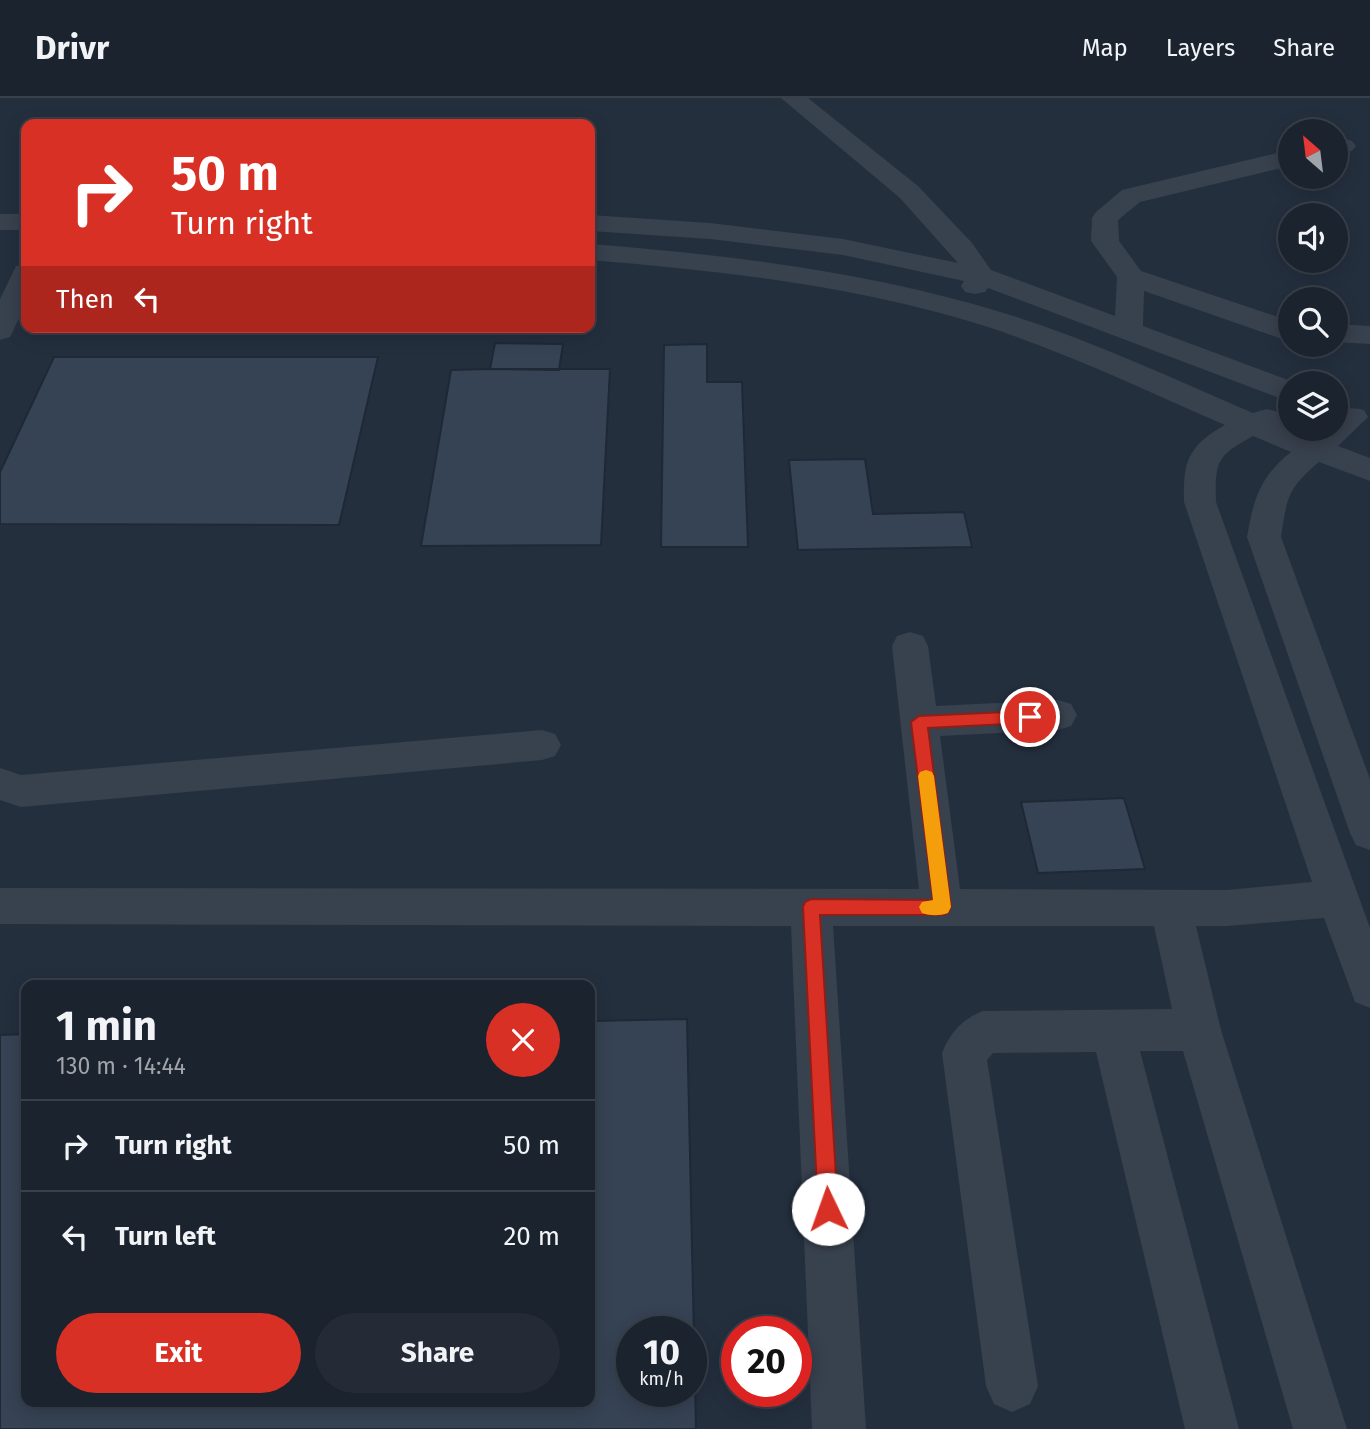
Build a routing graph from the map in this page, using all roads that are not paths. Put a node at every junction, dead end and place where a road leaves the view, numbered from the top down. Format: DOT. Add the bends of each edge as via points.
graph roads {
  1 [pos="793,98"];
  2 [pos="1278,161"];
  3 [pos="0,222"];
  4 [pos="21,222"];
  5 [pos="595,223"];
  6 [pos="595,253"];
  7 [pos="0,258"];
  8 [pos="21,258"];
  9 [pos="981,276"];
  10 [pos="1131,276"];
  11 [pos="21,283"];
  12 [pos="961,310"];
  13 [pos="1278,329"];
  14 [pos="0,331"];
  15 [pos="1128,332"];
  16 [pos="1348,334"];
  17 [pos="1370,335"];
  18 [pos="1278,388"];
  19 [pos="1278,416"];
  20 [pos="1353,417"];
  21 [pos="1250,423"];
  22 [pos="1317,449"];
  23 [pos="1370,470"];
  24 [pos="910,646"];
  25 [pos="1058,715"];
  26 [pos="919,722"];
  27 [pos="542,745"];
  28 [pos="0,784"];
  29 [pos="1370,833"];
  30 [pos="1339,898"];
  31 [pos="0,906"];
  32 [pos="811,907"];
  33 [pos="942,907"];
  34 [pos="1171,908"];
  35 [pos="1370,988"];
  36 [pos="1199,1030"];
  37 [pos="1113,1031"];
  38 [pos="1012,1386"];
  39 [pos="839,1429"];
  40 [pos="1212,1429"];
  41 [pos="1320,1429"];
  1 -- 9 [label="street" via="909,192"];
  2 -- 10 [label="street" via="1131,196 1105,218 1105,241"];
  3 -- 4 [label="street"];
  5 -- 9 [label="street" via="844,247"];
  6 -- 12 [label="street" via="698,260 843,283"];
  7 -- 8 [label="street"];
  9 -- 12 [label="street"];
  9 -- 15 [label="street"];
  10 -- 13 [label="street"];
  10 -- 15 [label="street"];
  11 -- 14 [label="street"];
  12 -- 21 [label="street" via="1114,363"];
  15 -- 18 [label="street"];
  16 -- 17 [label="street"];
  19 -- 21 [label="street"];
  20 -- 22 [label="street"];
  21 -- 22 [label="street"];
  21 -- 30 [label="street" via="1220,442 1200,466 1200,502"];
  22 -- 23 [label="street"];
  22 -- 29 [label="street" via="1289,470 1271,496 1264,537"];
  24 -- 26 [label="street"];
  25 -- 26 [label="street"];
  26 -- 33 [label="street"];
  27 -- 28 [label="street" via="21,791"];
  30 -- 34 [label="street"];
  30 -- 35 [label="street"];
  31 -- 32 [label="street"];
  32 -- 33 [label="street"];
  32 -- 39 [label="street"];
  33 -- 34 [label="street"];
  34 -- 36 [label="street"];
  36 -- 37 [label="street"];
  36 -- 41 [label="street"];
  37 -- 38 [label="street" via="983,1032 964,1053"];
  37 -- 40 [label="street"];
}
